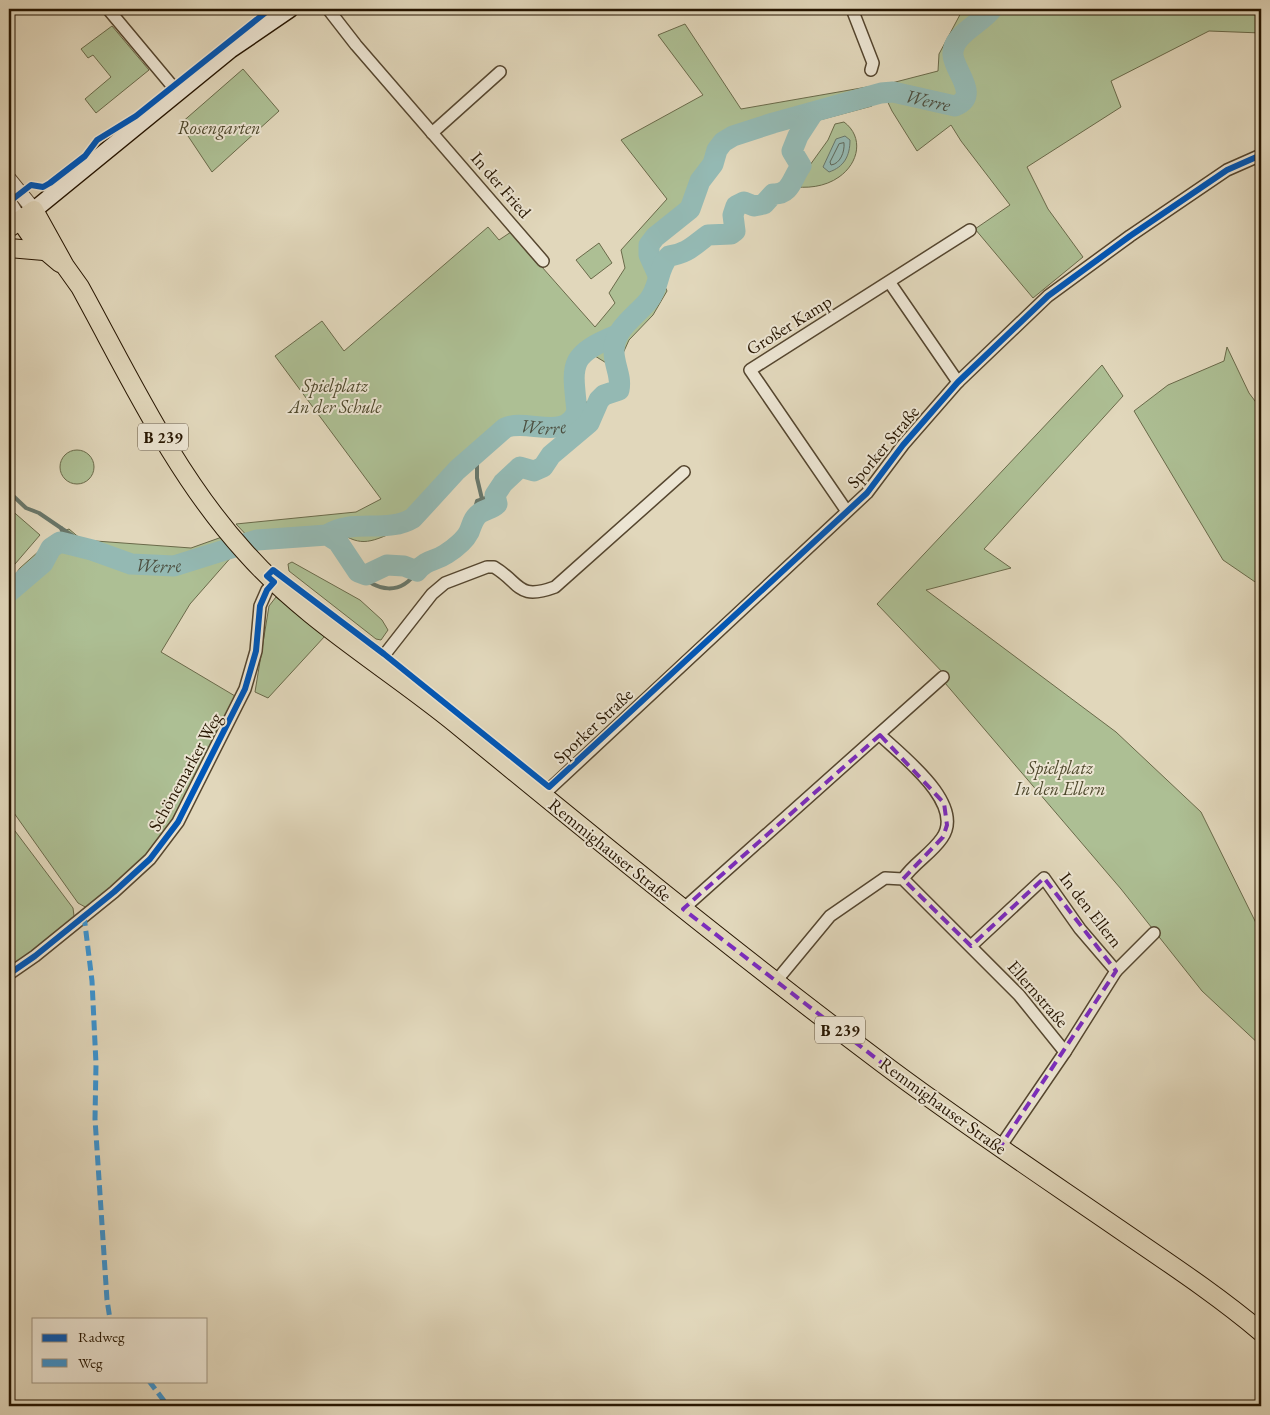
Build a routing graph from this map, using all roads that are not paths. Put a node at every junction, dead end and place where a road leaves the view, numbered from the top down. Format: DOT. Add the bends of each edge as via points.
graph roads {
  1 [pos="290,9"];
  2 [pos="328,9"];
  3 [pos="852,9"];
  4 [pos="114,11"];
  5 [pos="871,70"];
  6 [pos="500,72"];
  7 [pos="179,94"];
  8 [pos="432,133"];
  9 [pos="1261,155"];
  10 [pos="9,179"];
  11 [pos="9,202"];
  12 [pos="18,222"];
  13 [pos="970,230"];
  14 [pos="9,248"];
  15 [pos="44,251"];
  16 [pos="543,261"];
  17 [pos="65,266"];
  18 [pos="890,283"];
  19 [pos="958,382"];
  20 [pos="684,472"];
  21 [pos="846,510"];
  22 [pos="274,582"];
  23 [pos="378,663"];
  24 [pos="942,678"];
  25 [pos="880,735"];
  26 [pos="542,795"];
  27 [pos="903,879"];
  28 [pos="683,909"];
  29 [pos="1154,933"];
  30 [pos="971,946"];
  31 [pos="1116,971"];
  32 [pos="9,974"];
  33 [pos="777,980"];
  34 [pos="1065,1052"];
  35 [pos="1000,1147"];
  36 [pos="1261,1332"];
  1 -- 7 [label="main road" via="230,50"];
  2 -- 8 [label="street, In der Fried"];
  3 -- 5 [label="street" via="873,63"];
  4 -- 7 [label="street"];
  6 -- 8 [label="street"];
  7 -- 12 [label="main road"];
  8 -- 16 [label="street, In der Fried"];
  9 -- 19 [label="street, Sporker Straße" via="1227,170 1048,296"];
  10 -- 12 [label="street"];
  11 -- 12 [label="street"];
  12 -- 15 [label="main road, Remmighauser Straße / B 239"];
  12 -- 17 [label="main road, Remmighauser Straße / B 239"];
  13 -- 18 [label="street, Großer Kamp"];
  14 -- 15 [label="main road"];
  15 -- 17 [label="main road, Remmighauser Straße / B 239"];
  17 -- 22 [label="main road, Remmighauser Straße / B 239" via="177,460 230,536"];
  18 -- 19 [label="street"];
  18 -- 21 [label="street, Großer Kamp" via="750,370"];
  19 -- 21 [label="street, Sporker Straße" via="903,445 867,493"];
  20 -- 23 [label="street" via="555,587 529,592 512,584 494,568 487,567 445,583 426,601"];
  21 -- 26 [label="street, Sporker Straße"];
  22 -- 23 [label="main road, Remmighauser Straße / B 239"];
  22 -- 32 [label="street, Schönemarker Weg" via="260,606 256,651 245,689 178,822 150,859 114,892"];
  23 -- 26 [label="main road, Remmighauser Straße / B 239"];
  24 -- 25 [label="street"];
  25 -- 27 [label="street" via="934,788 947,814 943,837"];
  25 -- 28 [label="street"];
  26 -- 28 [label="main road, Remmighauser Straße / B 239"];
  27 -- 30 [label="street, Ellernstraße"];
  27 -- 33 [label="street" via="885,878 830,916"];
  28 -- 33 [label="main road, Remmighauser Straße / B 239"];
  29 -- 31 [label="street, In den Ellern"];
  30 -- 31 [label="street, In den Ellern" via="1044,878 1080,929"];
  30 -- 34 [label="street, Ellernstraße" via="1019,995"];
  31 -- 34 [label="street, In den Ellern"];
  33 -- 35 [label="main road, Remmighauser Straße / B 239" via="882,1063"];
  34 -- 35 [label="street, Ellernstraße"];
  35 -- 36 [label="main road, Remmighauser Straße / B 239" via="1218,1297"];
}
